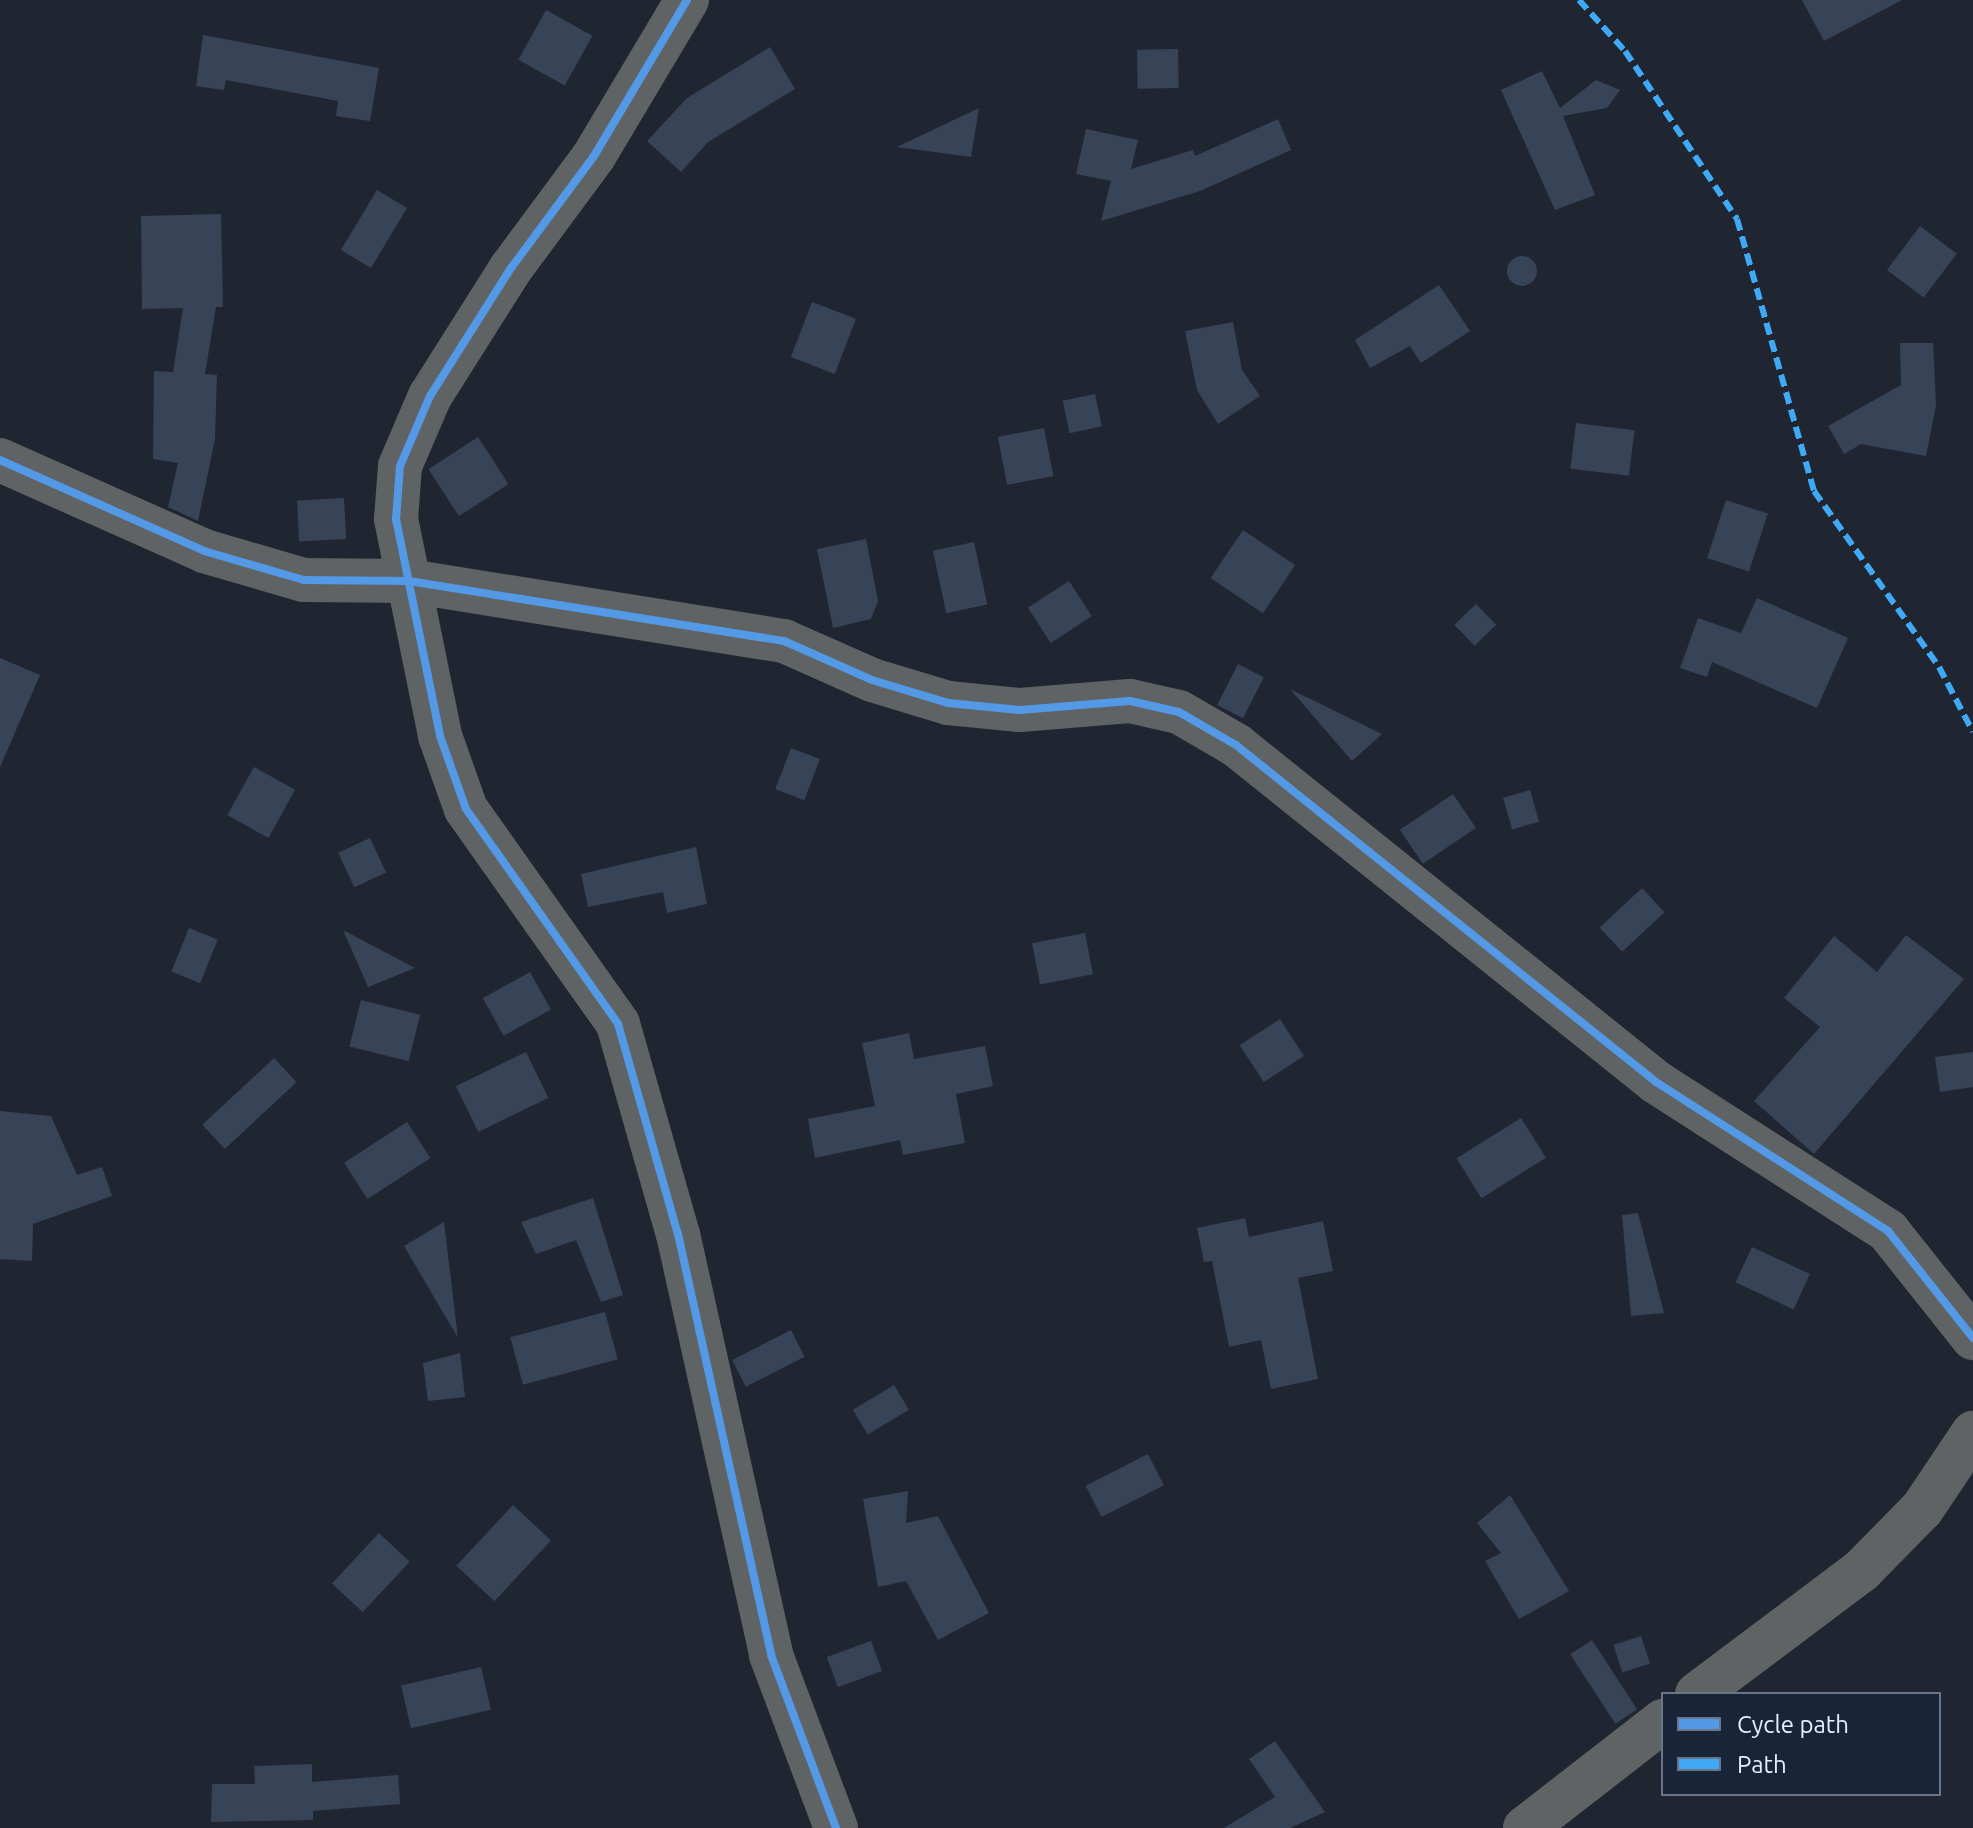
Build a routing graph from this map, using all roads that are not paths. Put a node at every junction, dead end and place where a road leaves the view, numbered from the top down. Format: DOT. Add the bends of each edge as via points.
graph roads {
  1 [pos="687,0"];
  2 [pos="0,460"];
  3 [pos="409,581"];
  4 [pos="1973,1338"];
  5 [pos="1973,1433"];
  6 [pos="1700,1692"];
  7 [pos="1661,1723"];
  8 [pos="836,1828"];
  9 [pos="1525,1828"];
  1 -- 3 [label="street" via="594,156 511,268 430,396 400,466 396,519"];
  2 -- 3 [label="street" via="204,551 304,580"];
  3 -- 4 [label="street" via="784,641 872,680 948,703 1020,710 1130,701 1179,712 1236,745 1656,1082 1888,1231"];
  3 -- 8 [label="street" via="440,736 466,809 618,1024 678,1234 771,1655"];
  5 -- 6 [label="street" via="1922,1509 1861,1571"];
  7 -- 9 [label="street"];
}
